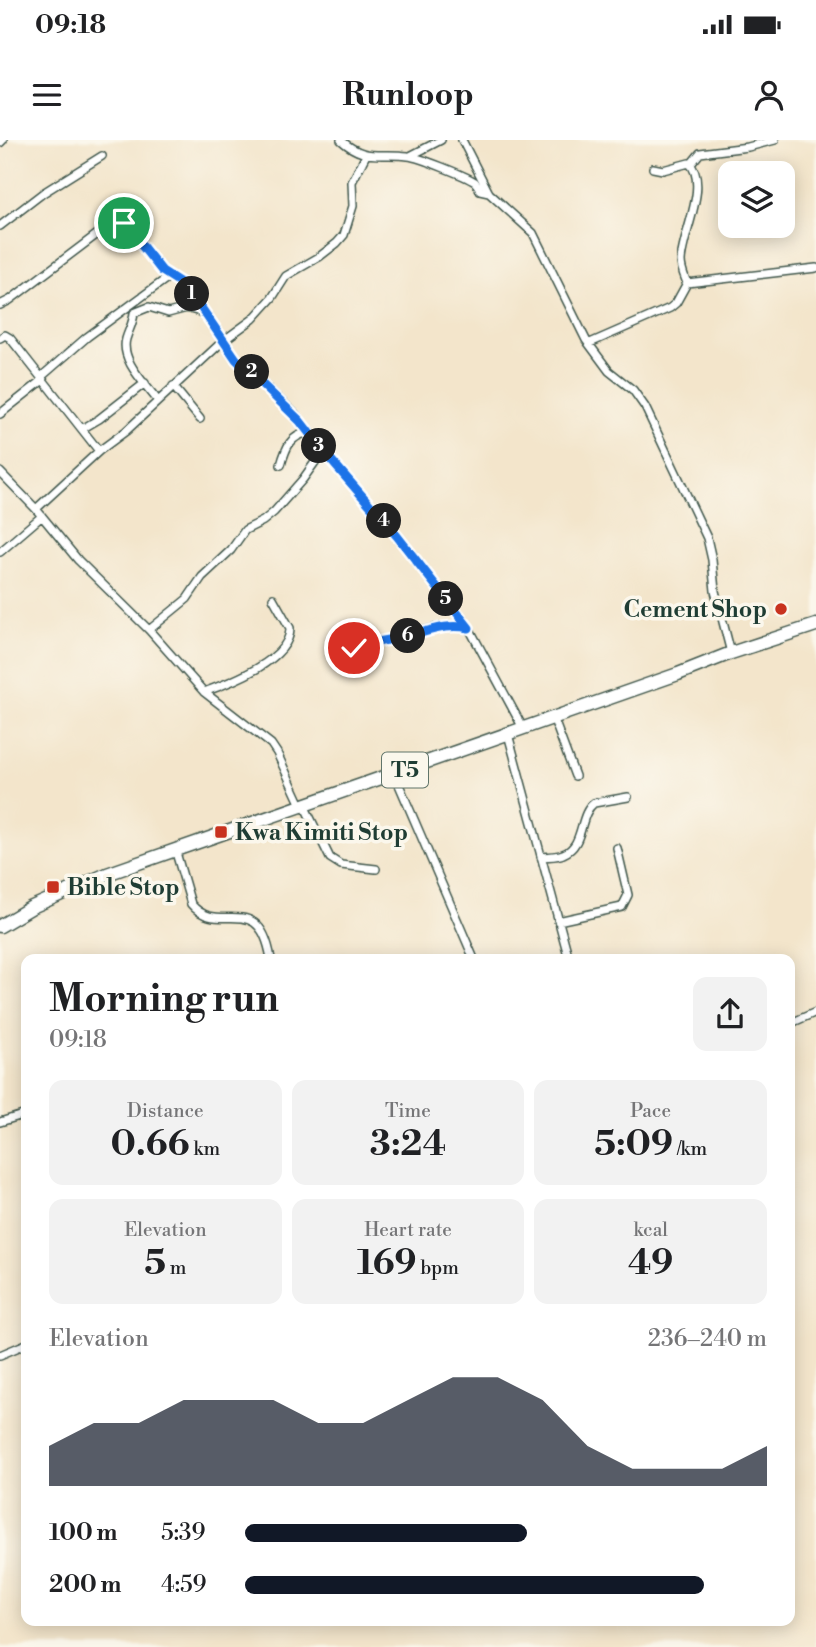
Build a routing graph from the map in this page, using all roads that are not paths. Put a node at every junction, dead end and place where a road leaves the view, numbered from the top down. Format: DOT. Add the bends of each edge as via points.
graph roads {
  1 [pos="341,140"];
  2 [pos="441,140"];
  3 [pos="462,140"];
  4 [pos="775,140"];
  5 [pos="366,155"];
  6 [pos="102,156"];
  7 [pos="410,156"];
  8 [pos="691,164"];
  9 [pos="653,168"];
  10 [pos="489,193"];
  11 [pos="0,226"];
  12 [pos="816,268"];
  13 [pos="170,276"];
  14 [pos="687,283"];
  15 [pos="0,305"];
  16 [pos="204,313"];
  17 [pos="0,327"];
  18 [pos="2,337"];
  19 [pos="223,341"];
  20 [pos="590,343"];
  21 [pos="42,379"];
  22 [pos="145,383"];
  23 [pos="173,386"];
  24 [pos="158,401"];
  25 [pos="0,414"];
  26 [pos="200,419"];
  27 [pos="82,429"];
  28 [pos="309,432"];
  29 [pos="99,451"];
  30 [pos="323,451"];
  31 [pos="281,465"];
  32 [pos="0,472"];
  33 [pos="39,513"];
  34 [pos="0,552"];
  35 [pos="273,598"];
  36 [pos="816,625"];
  37 [pos="469,628"];
  38 [pos="149,630"];
  39 [pos="338,653"];
  40 [pos="731,653"];
  41 [pos="204,692"];
  42 [pos="553,717"];
  43 [pos="523,728"];
  44 [pos="508,734"];
  45 [pos="394,773"];
  46 [pos="575,776"];
  47 [pos="628,797"];
  48 [pos="302,804"];
  49 [pos="617,848"];
  50 [pos="175,849"];
  51 [pos="541,858"];
  52 [pos="376,869"];
  53 [pos="558,921"];
  54 [pos="0,926"];
  55 [pos="270,954"];
  56 [pos="472,954"];
  57 [pos="568,954"];
  58 [pos="816,1012"];
  59 [pos="795,1021"];
  60 [pos="21,1116"];
  61 [pos="0,1122"];
  62 [pos="21,1346"];
  63 [pos="0,1355"];
  1 -- 5 [label="street"];
  2 -- 7 [label="street"];
  3 -- 10 [label="street"];
  4 -- 8 [label="street" via="700,153"];
  5 -- 7 [label="street"];
  5 -- 19 [label="street" via="352,182 353,206 344,234 319,257 286,276 253,319"];
  6 -- 11 [label="street"];
  7 -- 10 [label="street" via="477,183 480,191"];
  8 -- 9 [label="street"];
  8 -- 14 [label="street" via="697,184 681,262"];
  10 -- 20 [label="street" via="533,233"];
  12 -- 14 [label="street"];
  13 -- 15 [label="street" via="124,223 116,221"];
  13 -- 16 [label="street" via="187,287"];
  13 -- 21 [label="street" via="87,337"];
  14 -- 20 [label="street" via="670,308"];
  16 -- 19 [label="street"];
  16 -- 22 [label="street" via="187,307 167,313 149,307 134,313 125,340 126,354"];
  17 -- 18 [label="street"];
  18 -- 21 [label="street" via="10,338"];
  19 -- 23 [label="street"];
  19 -- 28 [label="street"];
  20 -- 40 [label="street" via="608,371 639,397 683,483 710,549"];
  21 -- 25 [label="street"];
  21 -- 27 [label="street"];
  22 -- 24 [label="street"];
  22 -- 27 [label="street"];
  23 -- 24 [label="street"];
  23 -- 26 [label="street"];
  24 -- 29 [label="street"];
  27 -- 29 [label="street"];
  28 -- 30 [label="street"];
  28 -- 31 [label="street" via="288,443"];
  29 -- 33 [label="street"];
  30 -- 37 [label="street"];
  30 -- 38 [label="street" via="274,512 245,530 180,607"];
  32 -- 33 [label="street"];
  33 -- 34 [label="street"];
  33 -- 38 [label="street" via="78,560"];
  35 -- 41 [label="street" via="290,628 286,643 248,675"];
  36 -- 40 [label="highway, T5"];
  37 -- 39 [label="street" via="434,628"];
  37 -- 43 [label="street"];
  38 -- 41 [label="street"];
  40 -- 42 [label="highway, T5"];
  41 -- 48 [label="street" via="271,744"];
  42 -- 43 [label="highway, T5"];
  42 -- 46 [label="street"];
  43 -- 44 [label="highway, T5"];
  44 -- 45 [label="highway, T5"];
  44 -- 51 [label="street"];
  45 -- 48 [label="highway, T5"];
  45 -- 56 [label="street"];
  47 -- 51 [label="street" via="589,806 579,839 569,851"];
  48 -- 50 [label="highway, T5"];
  48 -- 52 [label="street" via="330,859 341,865"];
  49 -- 53 [label="street" via="628,895 622,907"];
  50 -- 54 [label="highway, T5" via="32,907"];
  50 -- 55 [label="street" via="195,909 202,914 250,920 262,930"];
  51 -- 53 [label="street"];
  53 -- 57 [label="street"];
  58 -- 59 [label="street"];
  60 -- 61 [label="street"];
  62 -- 63 [label="street"];
}
